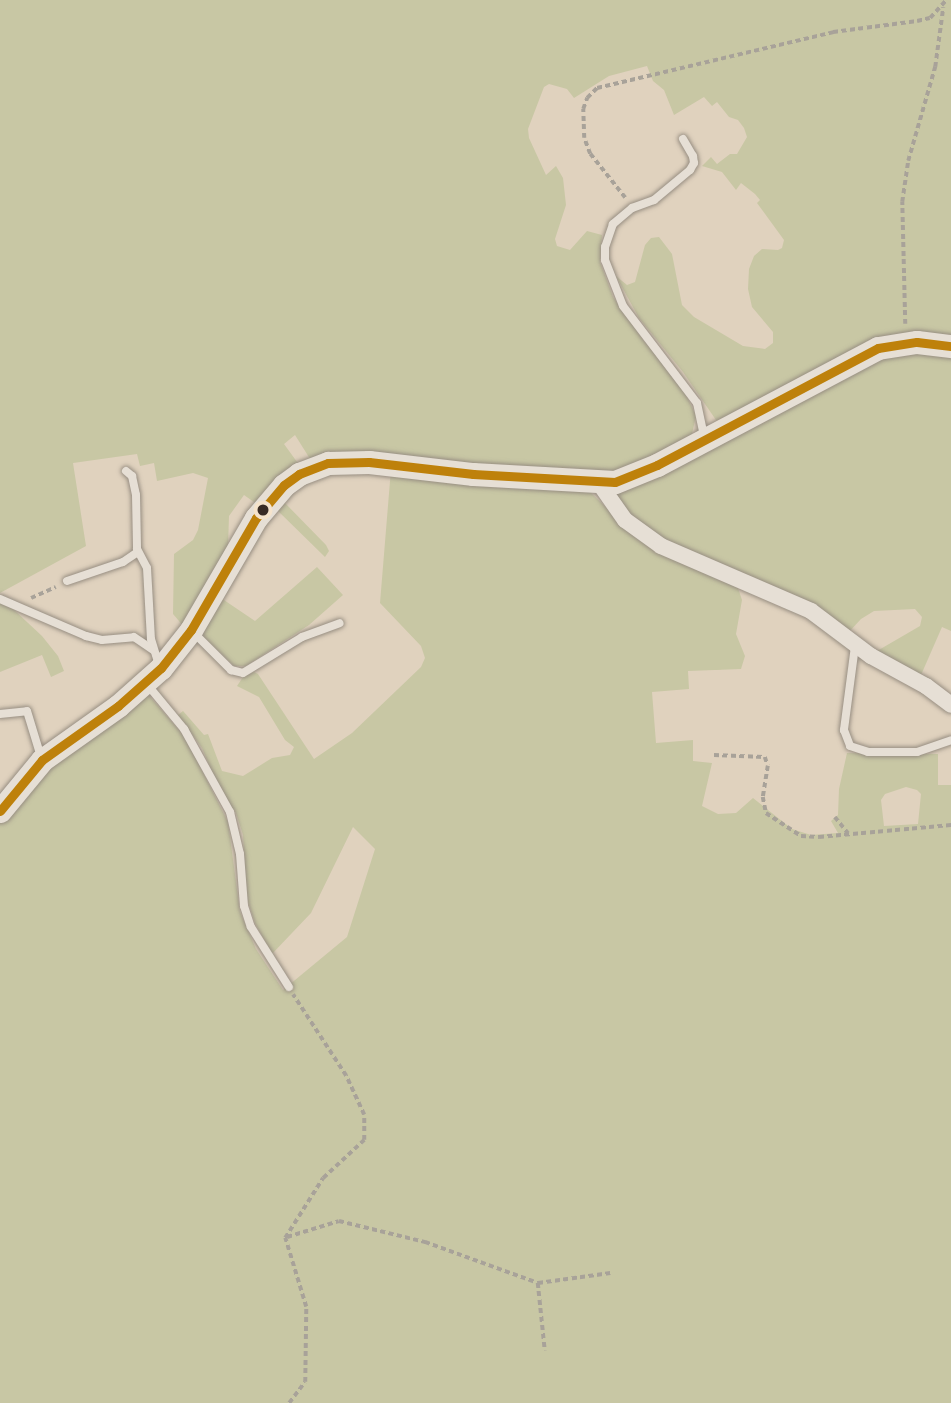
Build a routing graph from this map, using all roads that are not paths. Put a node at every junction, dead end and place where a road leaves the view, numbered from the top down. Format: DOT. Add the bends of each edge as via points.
graph roads {
  1 [pos="683,139"];
  2 [pos="951,346"];
  3 [pos="704,439"];
  4 [pos="126,471"];
  5 [pos="599,483"];
  6 [pos="138,552"];
  7 [pos="67,581"];
  8 [pos="4,601"];
  9 [pos="340,623"];
  10 [pos="191,630"];
  11 [pos="855,645"];
  12 [pos="153,667"];
  13 [pos="951,705"];
  14 [pos="0,714"];
  15 [pos="951,740"];
  16 [pos="42,760"];
  17 [pos="0,811"];
  18 [pos="289,988"];
  1 -- 3 [label="lane" via="693,156 690,170 654,200 632,208 613,224 605,260 623,306 697,403"];
  2 -- 3 [label="street" via="905,343 878,348"];
  3 -- 5 [label="street" via="631,477"];
  4 -- 6 [label="lane" via="132,476 135,495"];
  5 -- 10 [label="street" via="369,462 344,461 312,468 270,499"];
  5 -- 11 [label="street" via="625,520 661,546 811,611"];
  6 -- 7 [label="lane" via="123,562"];
  6 -- 12 [label="lane" via="148,573"];
  8 -- 12 [label="lane" via="95,639 134,637"];
  9 -- 10 [label="lane" via="302,636 243,673 231,670"];
  10 -- 12 [label="street"];
  11 -- 13 [label="street"];
  11 -- 15 [label="lane" via="844,730 850,746 868,752 917,752"];
  12 -- 16 [label="street" via="118,706"];
  12 -- 18 [label="lane" via="230,812 251,927"];
  14 -- 16 [label="lane" via="27,711"];
  16 -- 17 [label="street"];
}
